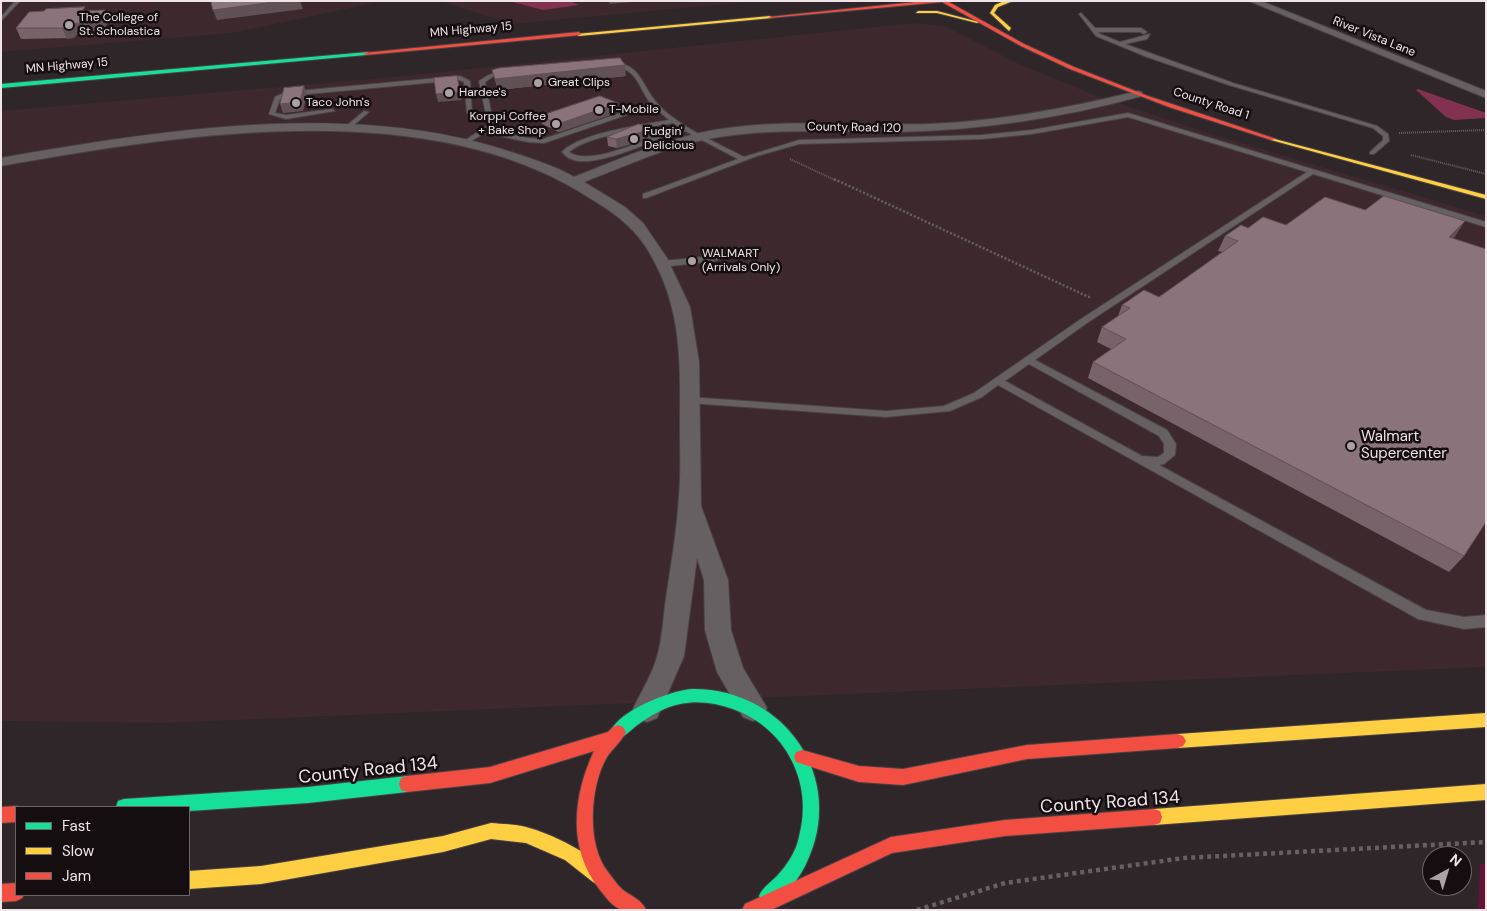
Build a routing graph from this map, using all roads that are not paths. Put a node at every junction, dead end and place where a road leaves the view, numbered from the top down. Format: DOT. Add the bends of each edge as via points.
graph roads {
  1 [pos="18,1"];
  2 [pos="836,1"];
  3 [pos="868,1"];
  4 [pos="943,1"];
  5 [pos="959,1"];
  6 [pos="1011,1"];
  7 [pos="1253,1"];
  8 [pos="745,12"];
  9 [pos="1081,14"];
  10 [pos="787,16"];
  11 [pos="1,20"];
  12 [pos="977,22"];
  13 [pos="1009,29"];
  14 [pos="1094,30"];
  15 [pos="334,44"];
  16 [pos="1118,44"];
  17 [pos="600,64"];
  18 [pos="517,72"];
  19 [pos="1,86"];
  20 [pos="1138,94"];
  21 [pos="1486,95"];
  22 [pos="654,104"];
  23 [pos="332,111"];
  24 [pos="366,112"];
  25 [pos="470,113"];
  26 [pos="1235,115"];
  27 [pos="675,121"];
  28 [pos="969,125"];
  29 [pos="685,127"];
  30 [pos="346,129"];
  31 [pos="485,131"];
  32 [pos="700,136"];
  33 [pos="982,137"];
  34 [pos="464,143"];
  35 [pos="1372,153"];
  36 [pos="743,159"];
  37 [pos="1,162"];
  38 [pos="1312,172"];
  39 [pos="575,181"];
  40 [pos="646,196"];
  41 [pos="1486,197"];
  42 [pos="1486,225"];
  43 [pos="740,250"];
  44 [pos="663,264"];
  45 [pos="1028,360"];
  46 [pos="998,381"];
  47 [pos="689,400"];
  48 [pos="1138,458"];
  49 [pos="690,504"];
  50 [pos="1486,620"];
  51 [pos="752,708"];
  52 [pos="647,709"];
  53 [pos="1486,720"];
  54 [pos="610,739"];
  55 [pos="802,757"];
  56 [pos="1486,792"];
  57 [pos="139,806"];
  58 [pos="15,814"];
  59 [pos="1,815"];
  60 [pos="602,879"];
  61 [pos="190,880"];
  62 [pos="15,892"];
  63 [pos="1,893"];
  64 [pos="637,910"];
  65 [pos="746,910"];
  66 [pos="751,910"];
  1 -- 11 [label="lane"];
  2 -- 8 [label="main road"];
  3 -- 8 [label="main road, MN Highway 15"];
  4 -- 10 [label="main road, MN Highway 15"];
  4 -- 12 [label="main road, County Road 1"];
  5 -- 13 [label="main road, County Road 1"];
  6 -- 13 [label="main road" via="1001,3 992,13"];
  7 -- 21 [label="street, River Vista Lane"];
  8 -- 15 [label="main road, MN Highway 15"];
  9 -- 14 [label="lane"];
  10 -- 12 [label="main road" via="926,11"];
  10 -- 19 [label="main road, MN Highway 15"];
  12 -- 20 [label="main road, County Road 1" via="1041,55"];
  13 -- 26 [label="main road, County Road 1" via="1122,76"];
  14 -- 16 [label="lane"];
  14 -- 16 [label="lane" via="1141,30 1146,34 1145,38"];
  16 -- 35 [label="lane" via="1231,84 1362,123 1384,133 1386,141"];
  17 -- 22 [label="lane" via="622,64 632,68"];
  18 -- 31 [label="lane" via="498,74 482,81 492,122"];
  20 -- 28 [label="street, County Road 120" via="1066,113"];
  20 -- 41 [label="main road, County Road 1" via="1250,131"];
  22 -- 27 [label="lane"];
  22 -- 31 [label="lane" via="544,140"];
  23 -- 25 [label="lane" via="286,117 272,114 277,98 286,94 464,79 467,81"];
  24 -- 30 [label="lane"];
  27 -- 29 [label="lane"];
  27 -- 29 [label="lane" via="579,142 569,146 565,152 575,159 594,158"];
  28 -- 32 [label="street, County Road 120" via="782,127"];
  28 -- 33 [label="lane"];
  29 -- 32 [label="lane"];
  30 -- 34 [label="street"];
  30 -- 37 [label="street" via="279,128 180,134"];
  31 -- 34 [label="lane"];
  32 -- 36 [label="lane"];
  32 -- 39 [label="street, County Road 120"];
  33 -- 36 [label="lane" via="813,140 785,144"];
  33 -- 38 [label="lane" via="1032,132 1128,115"];
  34 -- 39 [label="street" via="498,150"];
  36 -- 40 [label="lane"];
  38 -- 42 [label="lane"];
  38 -- 45 [label="lane"];
  39 -- 44 [label="street" via="621,210"];
  43 -- 44 [label="lane" via="714,258"];
  44 -- 47 [label="street" via="678,293 688,336"];
  45 -- 46 [label="lane"];
  45 -- 48 [label="lane" via="1163,433 1170,444 1169,455 1160,461"];
  46 -- 47 [label="lane" via="946,410 886,414"];
  46 -- 48 [label="lane"];
  47 -- 49 [label="street"];
  48 -- 50 [label="lane" via="1422,615 1464,623"];
  49 -- 51 [label="street" via="716,580 718,630 731,672"];
  49 -- 52 [label="street" via="671,657"];
  51 -- 52 [label="main road" via="718,697 682,697"];
  51 -- 55 [label="main road" via="780,727"];
  52 -- 54 [label="main road"];
  53 -- 55 [label="main road" via="1027,752 903,777 859,774"];
  54 -- 57 [label="main road, County Road 134" via="490,776 308,795"];
  54 -- 60 [label="main road" via="590,772 582,811 585,841"];
  55 -- 65 [label="main road" via="813,794 813,814 803,854 778,890"];
  56 -- 66 [label="main road, County Road 134" via="1005,828 891,845"];
  58 -- 59 [label="main road"];
  60 -- 61 [label="main road" via="571,854 526,836 491,831 443,844 261,875"];
  60 -- 64 [label="main road"];
  62 -- 63 [label="main road"];
}
